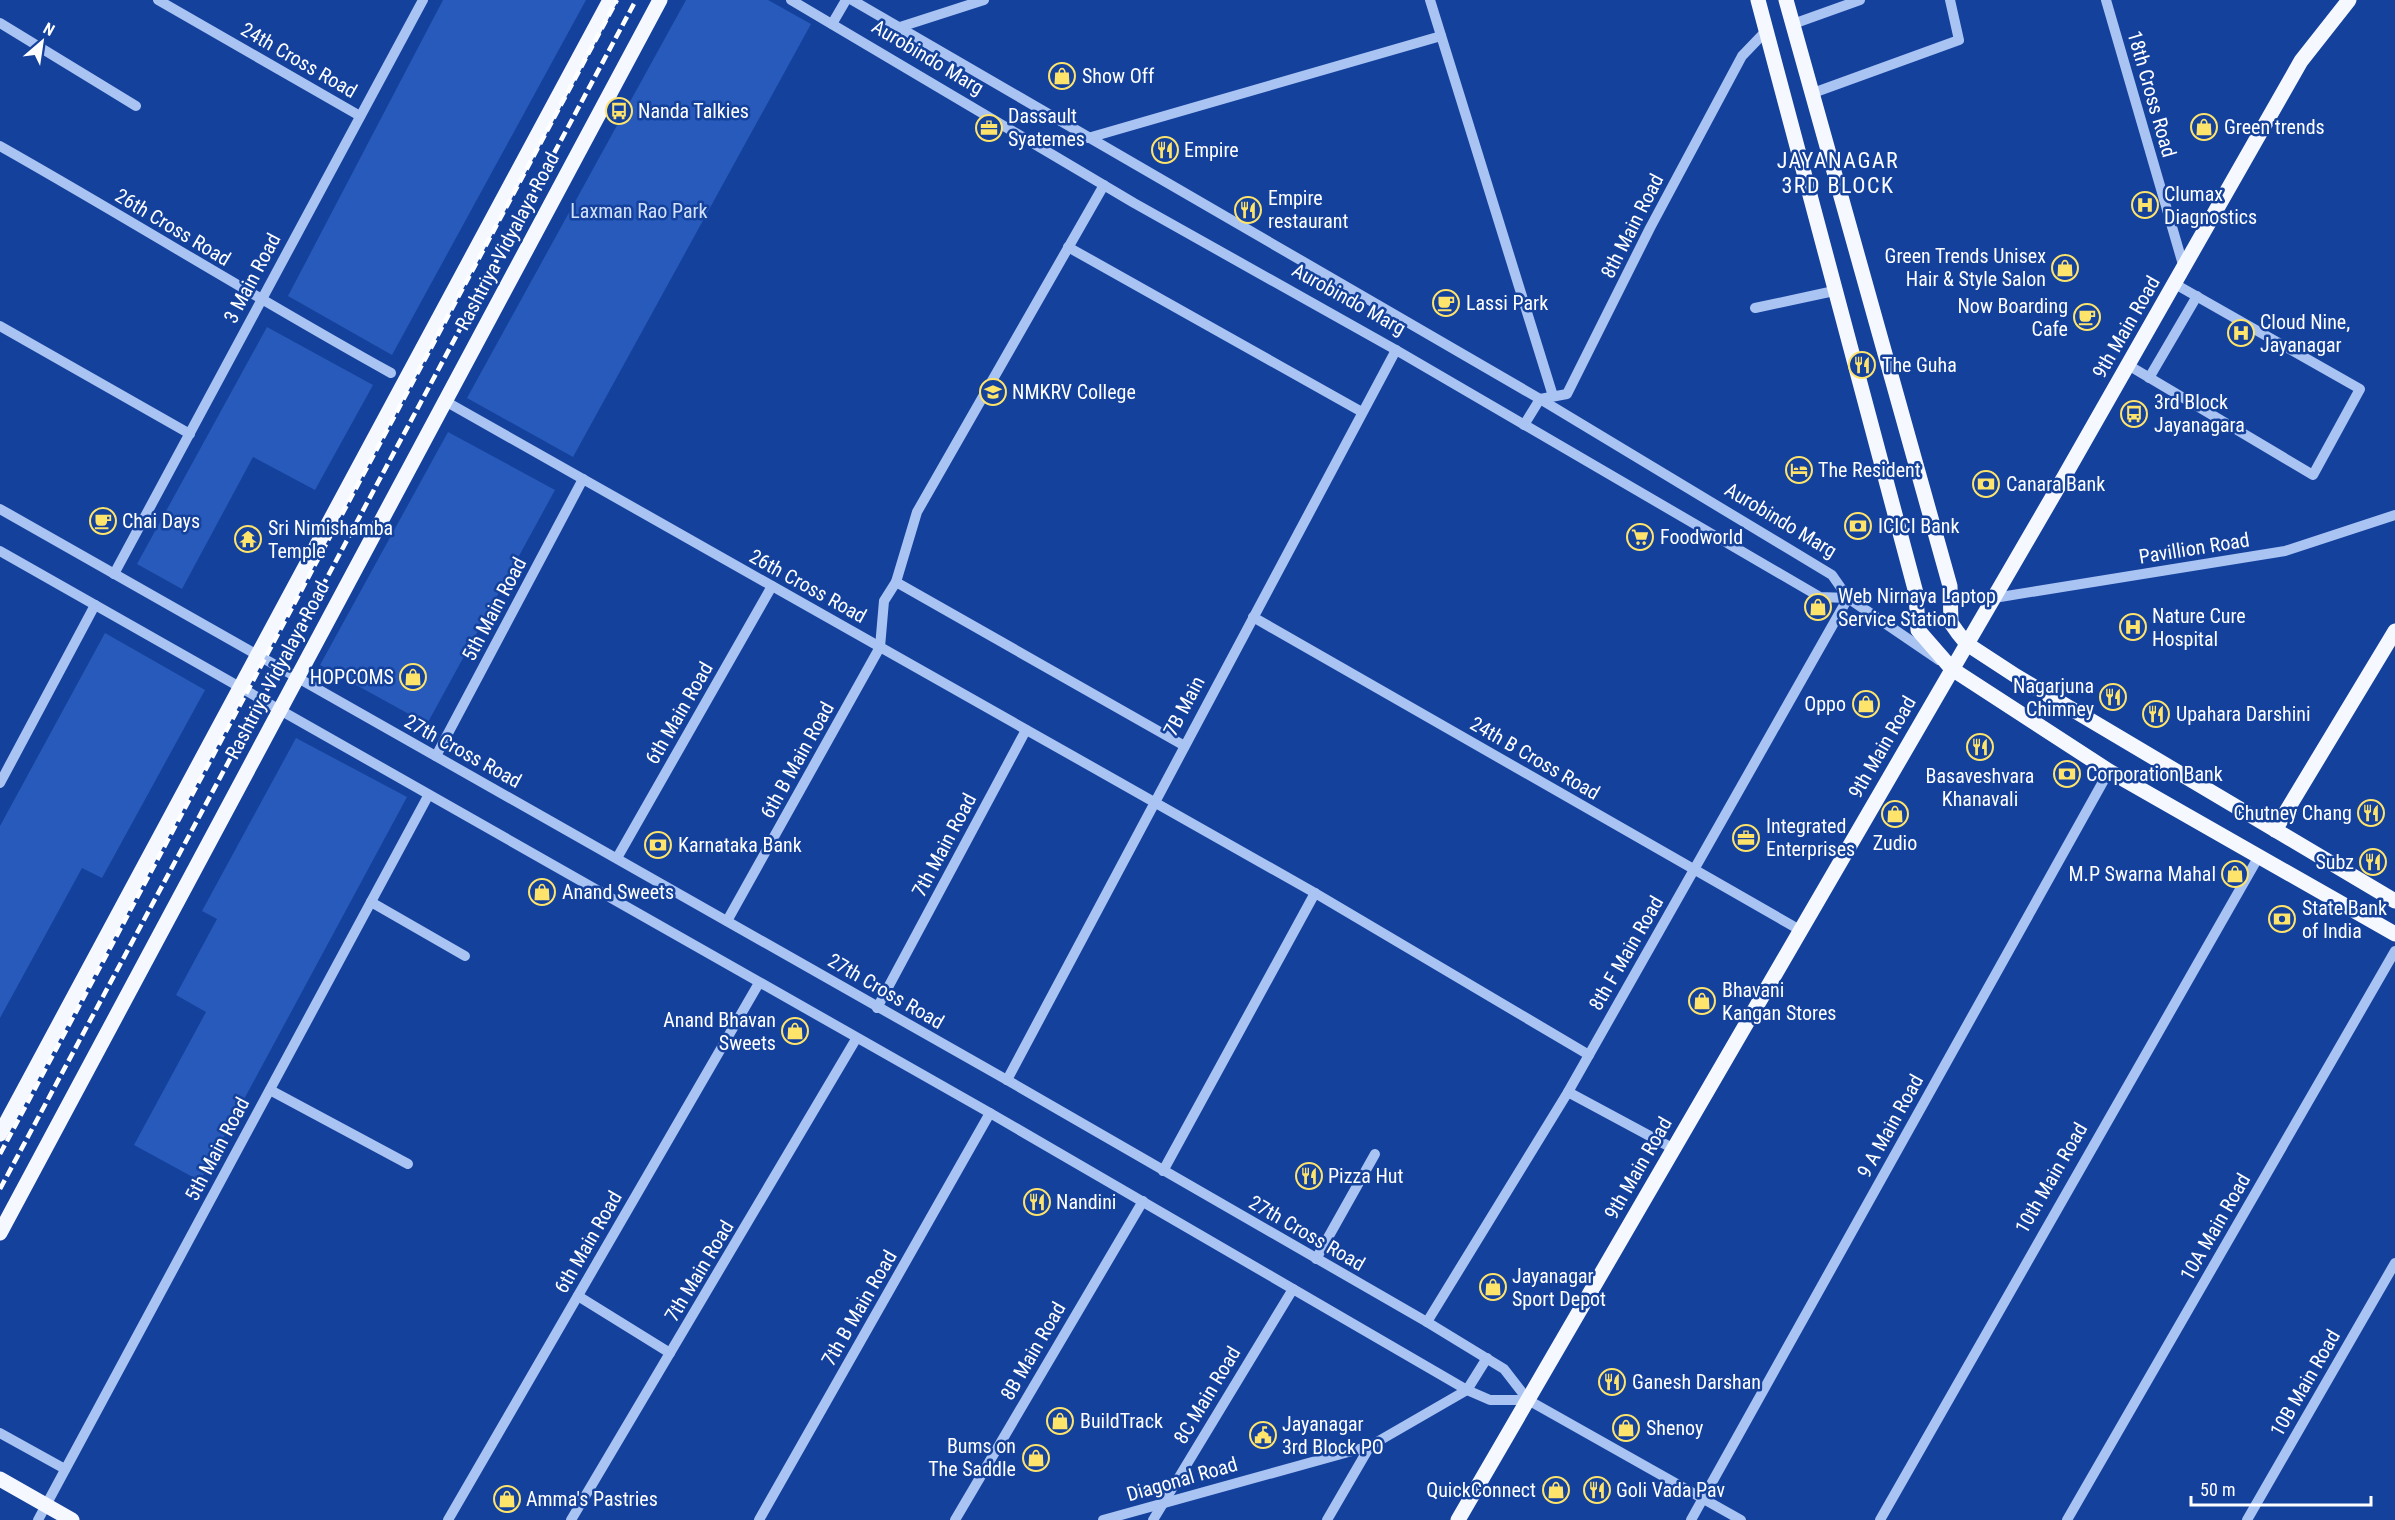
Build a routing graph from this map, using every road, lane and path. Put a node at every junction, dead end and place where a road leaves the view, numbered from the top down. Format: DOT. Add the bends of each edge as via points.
graph roads {
  1 [pos="158,0"];
  2 [pos="423,0"];
  3 [pos="610,0"];
  4 [pos="660,0"];
  5 [pos="791,0"];
  6 [pos="846,0"];
  7 [pos="852,0"];
  8 [pos="984,0"];
  9 [pos="1430,0"];
  10 [pos="1758,0"];
  11 [pos="1786,0"];
  12 [pos="1860,0"];
  13 [pos="1950,0"];
  14 [pos="2106,0"];
  15 [pos="2349,0"];
  16 [pos="0,23"];
  17 [pos="832,24"];
  18 [pos="1794,24"];
  19 [pos="897,28"];
  20 [pos="1766,31"];
  21 [pos="1441,36"];
  22 [pos="1813,93"];
  23 [pos="136,106"];
  24 [pos="360,116"];
  25 [pos="1088,138"];
  26 [pos="0,147"];
  27 [pos="1104,185"];
  28 [pos="1068,248"];
  29 [pos="2184,268"];
  30 [pos="2175,284"];
  31 [pos="1834,291"];
  32 [pos="2197,296"];
  33 [pos="260,301"];
  34 [pos="1755,308"];
  35 [pos="0,326"];
  36 [pos="1396,350"];
  37 [pos="2128,365"];
  38 [pos="391,374"];
  39 [pos="2149,378"];
  40 [pos="1553,396"];
  41 [pos="1540,399"];
  42 [pos="445,401"];
  43 [pos="1362,412"];
  44 [pos="1524,424"];
  45 [pos="190,434"];
  46 [pos="583,479"];
  47 [pos="0,509"];
  48 [pos="2395,514"];
  49 [pos="0,550"];
  50 [pos="114,574"];
  51 [pos="896,582"];
  52 [pos="772,586"];
  53 [pos="1848,598"];
  54 [pos="1994,598"];
  55 [pos="95,605"];
  56 [pos="1253,617"];
  57 [pos="2395,631"];
  58 [pos="1967,644"];
  59 [pos="880,647"];
  60 [pos="258,655"];
  61 [pos="1952,669"];
  62 [pos="297,678"];
  63 [pos="240,688"];
  64 [pos="279,711"];
  65 [pos="1026,730"];
  66 [pos="1183,745"];
  67 [pos="436,756"];
  68 [pos="2109,771"];
  69 [pos="0,783"];
  70 [pos="428,796"];
  71 [pos="1154,802"];
  72 [pos="2275,830"];
  73 [pos="2259,856"];
  74 [pos="617,858"];
  75 [pos="1694,870"];
  76 [pos="1315,893"];
  77 [pos="2395,900"];
  78 [pos="371,902"];
  79 [pos="727,921"];
  80 [pos="1800,930"];
  81 [pos="2395,934"];
  82 [pos="2395,951"];
  83 [pos="465,956"];
  84 [pos="759,983"];
  85 [pos="878,1008"];
  86 [pos="856,1039"];
  87 [pos="1589,1054"];
  88 [pos="1007,1080"];
  89 [pos="270,1090"];
  90 [pos="1568,1092"];
  91 [pos="990,1113"];
  92 [pos="0,1134"];
  93 [pos="1674,1149"];
  94 [pos="1375,1154"];
  95 [pos="408,1164"];
  96 [pos="1163,1171"];
  97 [pos="1143,1201"];
  98 [pos="0,1233"];
  99 [pos="1316,1260"];
  100 [pos="2395,1263"];
  101 [pos="1293,1289"];
  102 [pos="578,1296"];
  103 [pos="1427,1322"];
  104 [pos="670,1353"];
  105 [pos="1486,1358"];
  106 [pos="1467,1390"];
  107 [pos="1528,1400"];
  108 [pos="0,1433"];
  109 [pos="1370,1446"];
  110 [pos="65,1469"];
  111 [pos="0,1479"];
  112 [pos="1703,1498"];
  113 [pos="1164,1501"];
  114 [pos="46,1505"];
  115 [pos="1461,1519"];
  116 [pos="38,1520"];
  117 [pos="72,1520"];
  118 [pos="448,1520"];
  119 [pos="571,1520"];
  120 [pos="759,1520"];
  121 [pos="955,1520"];
  122 [pos="1103,1520"];
  123 [pos="1153,1520"];
  124 [pos="1327,1520"];
  125 [pos="1691,1520"];
  126 [pos="1741,1520"];
  127 [pos="1880,1520"];
  128 [pos="2067,1520"];
  129 [pos="2247,1520"];
  1 -- 24 [label="street, 24th Cross Road"];
  2 -- 24 [label="street, 3 Main Road"];
  3 -- 60 [label="main road, Rashtriya Vidyalaya Road"];
  4 -- 42 [label="main road, Rashtriya Vidyalaya Road"];
  5 -- 17 [label="street, Aurobindo Marg"];
  6 -- 17 [label="street"];
  7 -- 19 [label="street, Aurobindo Marg"];
  8 -- 19 [label="street"];
  9 -- 21 [label="street"];
  10 -- 20 [label="main road"];
  11 -- 18 [label="main road"];
  12 -- 18 [label="street"];
  13 -- 22 [label="street" via="1959,40"];
  14 -- 29 [label="street, 18th Cross Road"];
  15 -- 29 [label="main road, 9th Main Road" via="2301,61"];
  16 -- 23 [label="street"];
  17 -- 27 [label="street, Aurobindo Marg"];
  18 -- 22 [label="main road"];
  19 -- 25 [label="street, Aurobindo Marg"];
  20 -- 31 [label="main road"];
  20 -- 40 [label="street, 8th Main Road" via="1742,56 1567,394"];
  21 -- 25 [label="street"];
  21 -- 40 [label="street"];
  22 -- 58 [label="main road" via="1950,586 1951,623"];
  24 -- 33 [label="street, 3 Main Road"];
  25 -- 41 [label="street, Aurobindo Marg"];
  26 -- 33 [label="street, 26th Cross Road"];
  27 -- 28 [label="street"];
  27 -- 36 [label="street, Aurobindo Marg"];
  28 -- 43 [label="street"];
  28 -- 51 [label="street" via="917,512"];
  29 -- 30 [label="main road, 9th Main Road"];
  30 -- 32 [label="street"];
  30 -- 37 [label="main road, 9th Main Road"];
  31 -- 34 [label="street"];
  31 -- 61 [label="main road" via="1916,593 1918,630"];
  32 -- 39 [label="street"];
  32 -- 39 [label="street" via="2360,388 2313,476"];
  33 -- 38 [label="street, 26th Cross Road"];
  33 -- 45 [label="street, 3 Main Road"];
  35 -- 45 [label="street"];
  36 -- 43 [label="street, 7B Main"];
  36 -- 44 [label="street, Aurobindo Marg"];
  37 -- 39 [label="street"];
  37 -- 54 [label="main road, 9th Main Road"];
  40 -- 41 [label="street, 8th Main Road"];
  41 -- 44 [label="street"];
  41 -- 53 [label="street, Aurobindo Marg" via="1832,575"];
  42 -- 46 [label="street, 26th Cross Road"];
  42 -- 62 [label="main road, Rashtriya Vidyalaya Road"];
  43 -- 56 [label="street, 7B Main"];
  44 -- 53 [label="street, Aurobindo Marg" via="1820,597"];
  45 -- 50 [label="street, 3 Main Road"];
  46 -- 52 [label="street, 26th Cross Road"];
  46 -- 67 [label="street, 5th Main Road"];
  47 -- 50 [label="street, 27th Cross Road"];
  48 -- 54 [label="street, Pavillion Road" via="2285,551"];
  49 -- 55 [label="street"];
  50 -- 60 [label="street, 27th Cross Road"];
  51 -- 59 [label="street" via="884,601"];
  51 -- 66 [label="street"];
  52 -- 59 [label="street, 26th Cross Road"];
  52 -- 74 [label="street, 6th Main Road"];
  53 -- 61 [label="street"];
  53 -- 75 [label="street, 8th F Main Road"];
  54 -- 58 [label="main road, 9th Main Road"];
  55 -- 63 [label="street"];
  55 -- 69 [label="street"];
  56 -- 66 [label="street, 7B Main"];
  56 -- 75 [label="street, 24th B Cross Road"];
  57 -- 72 [label="main road"];
  58 -- 61 [label="main road, 9th Main Road"];
  58 -- 72 [label="main road"];
  59 -- 65 [label="street, 26th Cross Road"];
  59 -- 79 [label="street, 6th B Main Road"];
  60 -- 62 [label="street, 27th Cross Road"];
  60 -- 63 [label="main road, Rashtriya Vidyalaya Road"];
  61 -- 68 [label="main road"];
  61 -- 80 [label="main road, 9th Main Road"];
  62 -- 64 [label="main road, Rashtriya Vidyalaya Road"];
  62 -- 67 [label="street, 27th Cross Road"];
  63 -- 64 [label="street"];
  63 -- 92 [label="main road, Rashtriya Vidyalaya Road"];
  64 -- 70 [label="street"];
  64 -- 98 [label="main road, Rashtriya Vidyalaya Road"];
  65 -- 71 [label="street, 26th Cross Road"];
  65 -- 85 [label="street, 7th Main Road"];
  66 -- 71 [label="street, 7B Main"];
  67 -- 74 [label="street, 27th Cross Road"];
  68 -- 73 [label="main road"];
  68 -- 112 [label="street, 9 A Main Road"];
  70 -- 78 [label="street, 5th Main Road"];
  70 -- 84 [label="street"];
  71 -- 76 [label="street, 26th Cross Road"];
  71 -- 88 [label="street, 7B Main"];
  72 -- 77 [label="main road"];
  73 -- 81 [label="main road"];
  73 -- 127 [label="street, 10th Main Road"];
  74 -- 79 [label="street, 27th Cross Road"];
  75 -- 80 [label="street, 24th B Cross Road"];
  75 -- 87 [label="street, 8th F Main Road"];
  76 -- 87 [label="street, 26th Cross Road"];
  76 -- 96 [label="street"];
  78 -- 83 [label="street"];
  78 -- 89 [label="street, 5th Main Road"];
  79 -- 85 [label="street, 27th Cross Road"];
  80 -- 93 [label="main road, 9th Main Road"];
  82 -- 128 [label="street, 10A Main Road"];
  84 -- 86 [label="street"];
  84 -- 102 [label="street, 6th Main Road"];
  85 -- 88 [label="street, 27th Cross Road"];
  86 -- 91 [label="street"];
  86 -- 104 [label="street, 7th Main Road"];
  87 -- 90 [label="street, 8th F Main Road"];
  88 -- 96 [label="street, 27th Cross Road"];
  89 -- 95 [label="street"];
  89 -- 110 [label="street, 5th Main Road"];
  90 -- 93 [label="street"];
  90 -- 103 [label="street, 8th F Main Road"];
  91 -- 97 [label="street"];
  91 -- 120 [label="street, 7th B Main Road"];
  93 -- 107 [label="main road, 9th Main Road"];
  94 -- 99 [label="street"];
  96 -- 99 [label="street, 27th Cross Road"];
  97 -- 101 [label="street"];
  97 -- 121 [label="street, 8B Main Road"];
  99 -- 103 [label="street, 27th Cross Road"];
  100 -- 129 [label="street, 10B Main Road"];
  101 -- 106 [label="street"];
  101 -- 113 [label="street, 8C Main Road"];
  102 -- 104 [label="street"];
  102 -- 118 [label="street, 6th Main Road"];
  103 -- 105 [label="street, 27th Cross Road"];
  104 -- 119 [label="street, 7th Main Road"];
  105 -- 106 [label="street, Diagonal Road"];
  105 -- 107 [label="street, 27th Cross Road" via="1504,1369"];
  106 -- 107 [label="street" via="1490,1400"];
  106 -- 109 [label="street, Diagonal Road"];
  107 -- 112 [label="street, 27th Cross Road"];
  107 -- 115 [label="main road, 9th Main Road"];
  108 -- 110 [label="street"];
  109 -- 113 [label="street, Diagonal Road"];
  109 -- 124 [label="street"];
  110 -- 114 [label="street, 5th Main Road"];
  111 -- 114 [label="main road"];
  112 -- 125 [label="street, 9 A Main Road"];
  112 -- 126 [label="street, 27th Cross Road"];
  113 -- 122 [label="street, Diagonal Road"];
  113 -- 123 [label="street, 8C Main Road"];
  114 -- 116 [label="street, 5th Main Road"];
  114 -- 117 [label="main road"];
}
